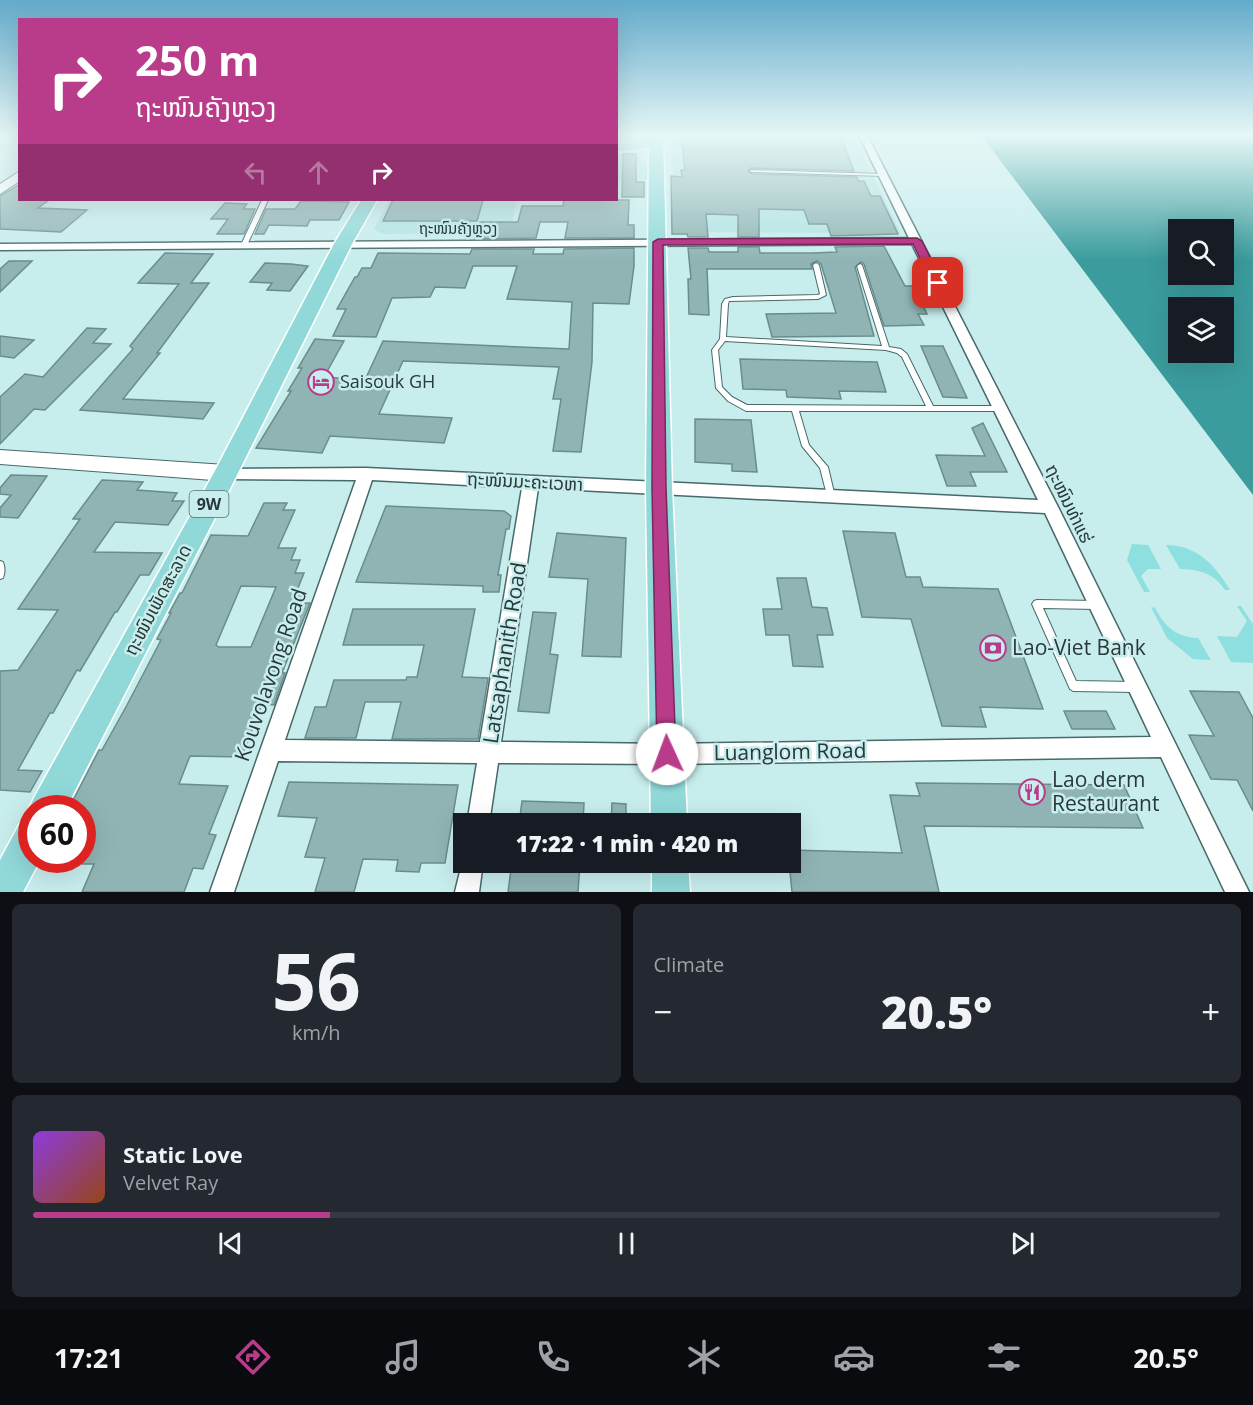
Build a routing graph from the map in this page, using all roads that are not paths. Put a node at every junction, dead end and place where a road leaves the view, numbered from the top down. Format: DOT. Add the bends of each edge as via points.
graph roads {
  1 [pos="18,177"];
  2 [pos="657,177"];
  3 [pos="885,177"];
  4 [pos="0,190"];
  5 [pos="265,201"];
  6 [pos="368,201"];
  7 [pos="917,241"];
  8 [pos="658,242"];
  9 [pos="343,244"];
  10 [pos="244,245"];
  11 [pos="0,247"];
  12 [pos="816,265"];
  13 [pos="860,266"];
  14 [pos="723,339"];
  15 [pos="886,348"];
  16 [pos="931,409"];
  17 [pos="1001,409"];
  18 [pos="795,410"];
  19 [pos="0,457"];
  20 [pos="226,473"];
  21 [pos="366,474"];
  22 [pos="531,482"];
  23 [pos="659,488"];
  24 [pos="831,496"];
  25 [pos="1050,507"];
  26 [pos="0,565"];
  27 [pos="0,575"];
  28 [pos="1096,605"];
  29 [pos="1136,687"];
  30 [pos="1165,747"];
  31 [pos="272,750"];
  32 [pos="489,753"];
  33 [pos="667,754"];
  34 [pos="54,795"];
  35 [pos="480,813"];
  36 [pos="669,813"];
  37 [pos="18,864"];
  38 [pos="470,873"];
  39 [pos="670,873"];
  40 [pos="3,892"];
  41 [pos="222,892"];
  42 [pos="467,892"];
  43 [pos="671,892"];
  44 [pos="1237,892"];
  1 -- 4 [label="street"];
  2 -- 8 [label="main road"];
  3 -- 7 [label="street, ຖະໜົນທ່າແຮ່"];
  5 -- 10 [label="lane"];
  6 -- 9 [label="main road, ຖະໜົນເພັດສະລາດ / 9W"];
  7 -- 8 [label="street, ຖະໜົນຄັງຫຼວງ"];
  7 -- 17 [label="street, ຖະໜົນທ່າແຮ່"];
  8 -- 9 [label="street, ຖະໜົນຄັງຫຼວງ"];
  8 -- 23 [label="main road"];
  9 -- 10 [label="street, ຖະໜົນຄັງຫຼວງ"];
  9 -- 20 [label="main road, ຖະໜົນເພັດສະລາດ / 9W"];
  10 -- 11 [label="street, ຖະໜົນຄັງຫຼວງ"];
  12 -- 14 [label="lane" via="823,290 818,297 727,300"];
  13 -- 15 [label="lane"];
  14 -- 15 [label="lane"];
  14 -- 18 [label="lane" via="715,350 719,388 730,399 746,408"];
  15 -- 16 [label="lane" via="905,356"];
  16 -- 17 [label="lane"];
  16 -- 18 [label="lane"];
  17 -- 25 [label="street, ຖະໜົນທ່າແຮ່"];
  18 -- 24 [label="lane" via="806,446 824,467"];
  19 -- 20 [label="street, ຖະໜົນມະຄະເວຫາ"];
  20 -- 21 [label="street, ຖະໜົນມະຄະເວຫາ"];
  20 -- 34 [label="main road, ຖະໜົນເພັດສະລາດ / 9W"];
  21 -- 22 [label="street, ຖະໜົນມະຄະເວຫາ"];
  21 -- 31 [label="street, Kouvolavong Road"];
  22 -- 23 [label="street, ຖະໜົນມະຄະເວຫາ"];
  22 -- 32 [label="street, Latsaphanith Road"];
  23 -- 24 [label="street, ຖະໜົນມະຄະເວຫາ"];
  23 -- 33 [label="main road"];
  24 -- 25 [label="street, ຖະໜົນມະຄະເວຫາ"];
  25 -- 28 [label="street, ຖະໜົນທ່າແຮ່"];
  26 -- 27 [label="lane"];
  28 -- 29 [label="street, ຖະໜົນທ່າແຮ່"];
  28 -- 29 [label="lane" via="1037,604 1073,686"];
  29 -- 30 [label="street, ຖະໜົນທ່າແຮ່"];
  30 -- 33 [label="street, Luanglom Road"];
  30 -- 44 [label="street, ຖະໜົນທ່າແຮ່"];
  31 -- 32 [label="street, Luanglom Road"];
  31 -- 41 [label="street, Kouvolavong Road"];
  32 -- 33 [label="street, Luanglom Road"];
  32 -- 35 [label="street, Latsaphanith Road"];
  33 -- 36 [label="main road"];
  37 -- 40 [label="main road"];
  38 -- 42 [label="street"];
  39 -- 43 [label="main road"];
}
